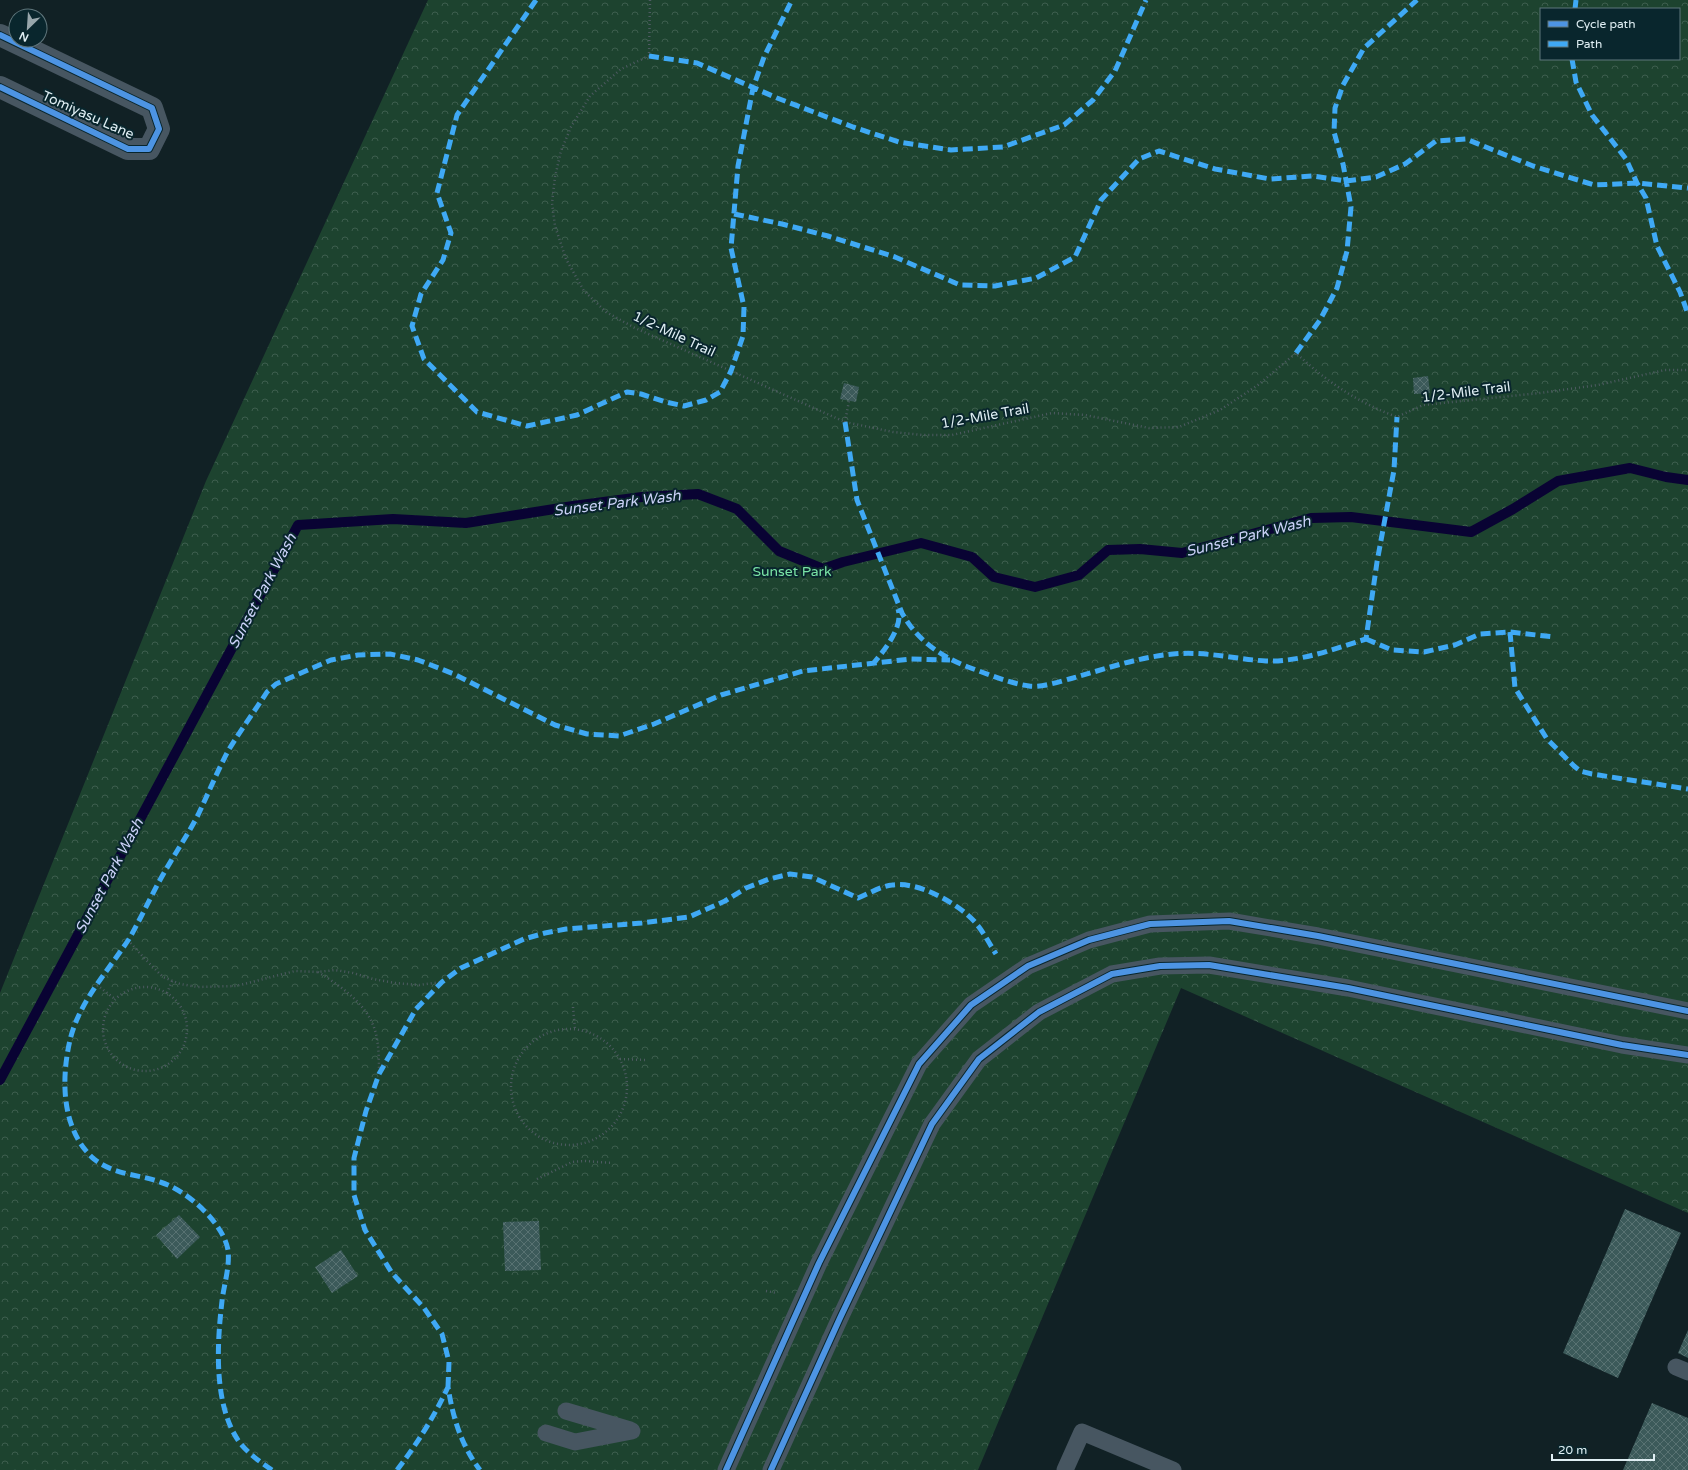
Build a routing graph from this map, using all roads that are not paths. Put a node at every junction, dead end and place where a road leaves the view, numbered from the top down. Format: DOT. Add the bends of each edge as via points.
graph roads {
  1 [pos="0,35"];
  2 [pos="0,87"];
  3 [pos="1688,1011"];
  4 [pos="1688,1055"];
  5 [pos="566,1411"];
  6 [pos="546,1433"];
  7 [pos="726,1470"];
  8 [pos="771,1470"];
  9 [pos="1065,1470"];
  10 [pos="1173,1470"];
  1 -- 2 [label="street, Tomiyasu Lane" via="152,108 160,129 149,149 128,149"];
  3 -- 7 [label="lane" via="1318,936 1229,921 1150,924 1089,940 1028,966 971,1005 919,1064 819,1263"];
  4 -- 8 [label="lane" via="1622,1045 1348,988 1209,965 1160,966 1112,974 1039,1012 979,1059 932,1124"];
  5 -- 6 [label="lane" via="632,1431 575,1442"];
  9 -- 10 [label="lane" via="1082,1432"];
}
